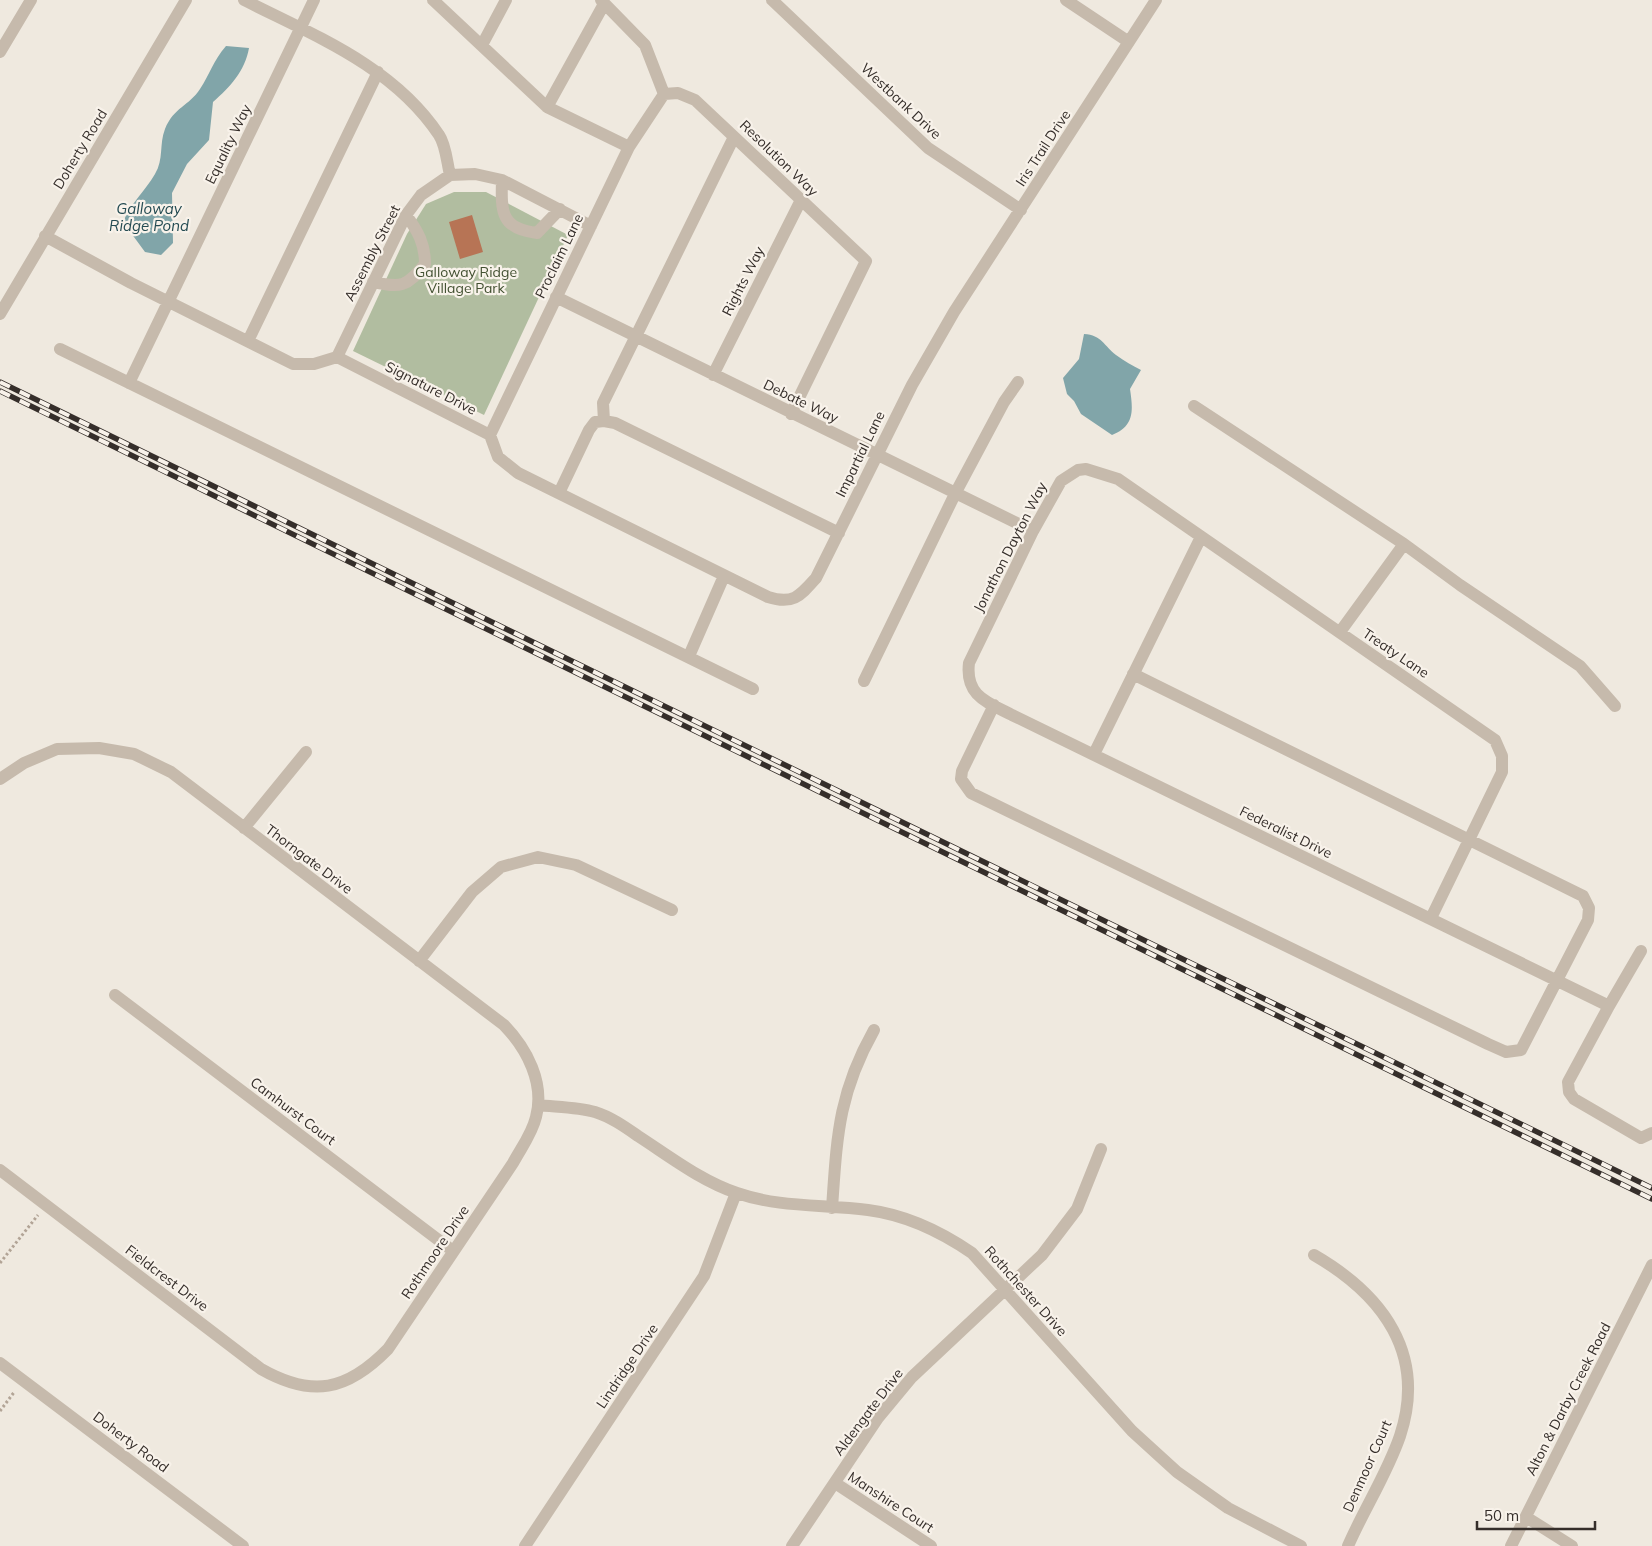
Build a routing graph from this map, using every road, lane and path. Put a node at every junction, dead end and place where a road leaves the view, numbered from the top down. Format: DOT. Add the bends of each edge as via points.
graph roads {
  1 [pos="31,0"];
  2 [pos="186,0"];
  3 [pos="244,0"];
  4 [pos="314,0"];
  5 [pos="433,0"];
  6 [pos="506,0"];
  7 [pos="772,0"];
  8 [pos="1066,0"];
  9 [pos="1156,0"];
  10 [pos="603,2"];
  11 [pos="300,29"];
  12 [pos="1129,42"];
  13 [pos="482,45"];
  14 [pos="0,52"];
  15 [pos="378,72"];
  16 [pos="664,94"];
  17 [pos="547,107"];
  18 [pos="734,137"];
  19 [pos="629,147"];
  20 [pos="450,175"];
  21 [pos="502,180"];
  22 [pos="801,200"];
  23 [pos="560,210"];
  24 [pos="1020,210"];
  25 [pos="406,215"];
  26 [pos="591,226"];
  27 [pos="45,236"];
  28 [pos="373,282"];
  29 [pos="556,297"];
  30 [pos="168,302"];
  31 [pos="954,312"];
  32 [pos="0,314"];
  33 [pos="634,337"];
  34 [pos="248,341"];
  35 [pos="60,348"];
  36 [pos="336,357"];
  37 [pos="712,375"];
  38 [pos="1018,382"];
  39 [pos="129,383"];
  40 [pos="1194,406"];
  41 [pos="791,414"];
  42 [pos="604,421"];
  43 [pos="490,436"];
  44 [pos="876,453"];
  45 [pos="1118,479"];
  46 [pos="956,492"];
  47 [pos="559,494"];
  48 [pos="1034,531"];
  49 [pos="839,533"];
  50 [pos="1201,537"];
  51 [pos="1404,544"];
  52 [pos="724,576"];
  53 [pos="1340,632"];
  54 [pos="689,656"];
  55 [pos="1133,674"];
  56 [pos="864,681"];
  57 [pos="970,685"];
  58 [pos="753,689"];
  59 [pos="994,705"];
  60 [pos="1615,706"];
  61 [pos="306,752"];
  62 [pos="1094,754"];
  63 [pos="0,779"];
  64 [pos="244,828"];
  65 [pos="1470,840"];
  66 [pos="672,910"];
  67 [pos="1431,918"];
  68 [pos="1641,951"];
  69 [pos="419,961"];
  70 [pos="1558,982"];
  71 [pos="115,995"];
  72 [pos="1609,1006"];
  73 [pos="874,1030"];
  74 [pos="538,1105"];
  75 [pos="1652,1133"];
  76 [pos="1101,1149"];
  77 [pos="0,1170"];
  78 [pos="736,1193"];
  79 [pos="46,1204"];
  80 [pos="832,1208"];
  81 [pos="453,1251"];
  82 [pos="1314,1255"];
  83 [pos="0,1263"];
  84 [pos="1652,1265"];
  85 [pos="1005,1290"];
  86 [pos="0,1363"];
  87 [pos="23,1380"];
  88 [pos="326,1387"];
  89 [pos="0,1410"];
  90 [pos="835,1483"];
  91 [pos="1526,1517"];
  92 [pos="243,1546"];
  93 [pos="525,1546"];
  94 [pos="792,1546"];
  95 [pos="931,1546"];
  96 [pos="1301,1546"];
  97 [pos="1348,1546"];
  98 [pos="1511,1546"];
  99 [pos="1572,1546"];
  1 -- 14 [label="street"];
  2 -- 27 [label="street, Doherty Road"];
  3 -- 11 [label="street"];
  4 -- 11 [label="street, Equality Way"];
  5 -- 13 [label="street"];
  6 -- 13 [label="street"];
  7 -- 24 [label="street, Westbank Drive" via="928,148"];
  8 -- 12 [label="street"];
  9 -- 12 [label="street, Iris Trail Drive"];
  10 -- 16 [label="street" via="645,45"];
  10 -- 17 [label="street"];
  11 -- 15 [label="street" via="356,57"];
  11 -- 30 [label="street, Equality Way"];
  12 -- 24 [label="street, Iris Trail Drive"];
  13 -- 17 [label="street"];
  15 -- 20 [label="street" via="440,136"];
  15 -- 34 [label="street"];
  16 -- 18 [label="street, Resolution Way" via="678,93 696,100"];
  16 -- 19 [label="street, Proclaim Lane"];
  17 -- 19 [label="street"];
  18 -- 22 [label="street, Resolution Way"];
  18 -- 33 [label="street"];
  19 -- 26 [label="street, Proclaim Lane"];
  20 -- 21 [label="street" via="475,174"];
  20 -- 25 [label="street, Assembly Street" via="420,194"];
  21 -- 23 [label="street"];
  21 -- 23 [label="street" via="501,205 506,221 520,231 537,232"];
  22 -- 37 [label="street, Rights Way"];
  22 -- 41 [label="street, Resolution Way" via="866,261"];
  23 -- 26 [label="street"];
  24 -- 31 [label="street, Iris Trail Drive"];
  25 -- 28 [label="street, Assembly Street"];
  25 -- 28 [label="street" via="419,232 425,250 425,264 412,281 396,287"];
  26 -- 29 [label="street, Proclaim Lane"];
  27 -- 30 [label="street"];
  27 -- 32 [label="street, Doherty Road"];
  28 -- 36 [label="street, Assembly Street"];
  29 -- 33 [label="street, Debate Way"];
  29 -- 43 [label="street, Proclaim Lane"];
  30 -- 34 [label="street"];
  30 -- 39 [label="street, Equality Way"];
  31 -- 44 [label="street, Impartial Lane"];
  33 -- 37 [label="street, Debate Way"];
  33 -- 42 [label="street" via="603,403"];
  34 -- 36 [label="street" via="303,366"];
  35 -- 39 [label="street"];
  36 -- 43 [label="street, Signature Drive"];
  37 -- 41 [label="street, Debate Way"];
  38 -- 46 [label="street"];
  39 -- 54 [label="street"];
  40 -- 51 [label="street"];
  41 -- 44 [label="street, Debate Way"];
  42 -- 47 [label="street" via="596,422 590,430"];
  42 -- 49 [label="street" via="615,423"];
  43 -- 47 [label="street" via="493,449 503,463"];
  44 -- 46 [label="street, Debate Way"];
  44 -- 49 [label="street, Impartial Lane"];
  45 -- 48 [label="street, Jonathon Dayton Way" via="1094,470 1070,473 1061,481"];
  45 -- 50 [label="street, Treaty Lane"];
  46 -- 48 [label="street, Debate Way"];
  46 -- 56 [label="street"];
  47 -- 52 [label="street"];
  48 -- 57 [label="street, Jonathon Dayton Way" via="969,663"];
  49 -- 52 [label="street, Impartial Lane" via="816,578 798,596 787,601 768,597"];
  50 -- 53 [label="street, Treaty Lane"];
  50 -- 55 [label="street"];
  51 -- 53 [label="street"];
  51 -- 60 [label="street" via="1580,666"];
  52 -- 54 [label="street"];
  53 -- 65 [label="street, Treaty Lane" via="1495,740 1502,756 1502,772"];
  54 -- 58 [label="street"];
  55 -- 62 [label="street"];
  55 -- 65 [label="street"];
  57 -- 59 [label="street, Federalist Drive" via="980,698"];
  59 -- 62 [label="street, Federalist Drive"];
  59 -- 70 [label="street" via="962,771 961,779 971,793 1506,1052 1521,1050"];
  61 -- 64 [label="street"];
  62 -- 67 [label="street, Federalist Drive"];
  63 -- 64 [label="street, Thorngate Drive" via="24,763 57,749 99,748 134,754 171,772"];
  64 -- 69 [label="street, Thorngate Drive"];
  65 -- 67 [label="street, Treaty Lane"];
  65 -- 70 [label="street" via="1583,896 1589,908 1588,920"];
  66 -- 69 [label="street" via="576,865 538,857 501,867 472,892"];
  67 -- 70 [label="street, Federalist Drive"];
  68 -- 72 [label="street"];
  69 -- 74 [label="street, Thorngate Drive" via="504,1025 516,1038 534,1071"];
  70 -- 72 [label="street, Federalist Drive"];
  71 -- 81 [label="street, Camhurst Court"];
  72 -- 75 [label="street" via="1568,1082 1569,1092 1574,1099 1641,1138"];
  73 -- 80 [label="street" via="859,1057 838,1124"];
  74 -- 78 [label="street, Rothchester Drive" via="594,1112 616,1121 693,1171"];
  74 -- 81 [label="street, Rothmoore Drive" via="530,1133"];
  76 -- 85 [label="street, Aldengate Drive" via="1077,1209 1042,1255"];
  77 -- 79 [label="street, Fieldcrest Drive"];
  78 -- 80 [label="street, Rothchester Drive" via="767,1202"];
  78 -- 93 [label="street, Lindridge Drive" via="704,1276"];
  79 -- 83 [label="path"];
  79 -- 88 [label="street, Fieldcrest Drive" via="261,1369 292,1384"];
  80 -- 85 [label="street, Rothchester Drive" via="869,1210 924,1224 972,1253"];
  81 -- 88 [label="street, Rothmoore Drive" via="388,1349 360,1375"];
  82 -- 97 [label="street, Denmoor Court" via="1375,1302 1395,1330 1407,1365 1408,1406 1400,1436"];
  84 -- 91 [label="street, Alton & Darby Creek Road"];
  85 -- 90 [label="street, Aldengate Drive" via="912,1377 878,1418"];
  85 -- 96 [label="street, Rothchester Drive" via="1132,1431 1177,1472 1228,1508"];
  86 -- 87 [label="street, Doherty Road"];
  87 -- 89 [label="path"];
  87 -- 92 [label="street, Doherty Road"];
  90 -- 94 [label="street, Aldengate Drive"];
  90 -- 95 [label="street, Manshire Court"];
  91 -- 98 [label="street, Alton & Darby Creek Road"];
  91 -- 99 [label="street"];
}
